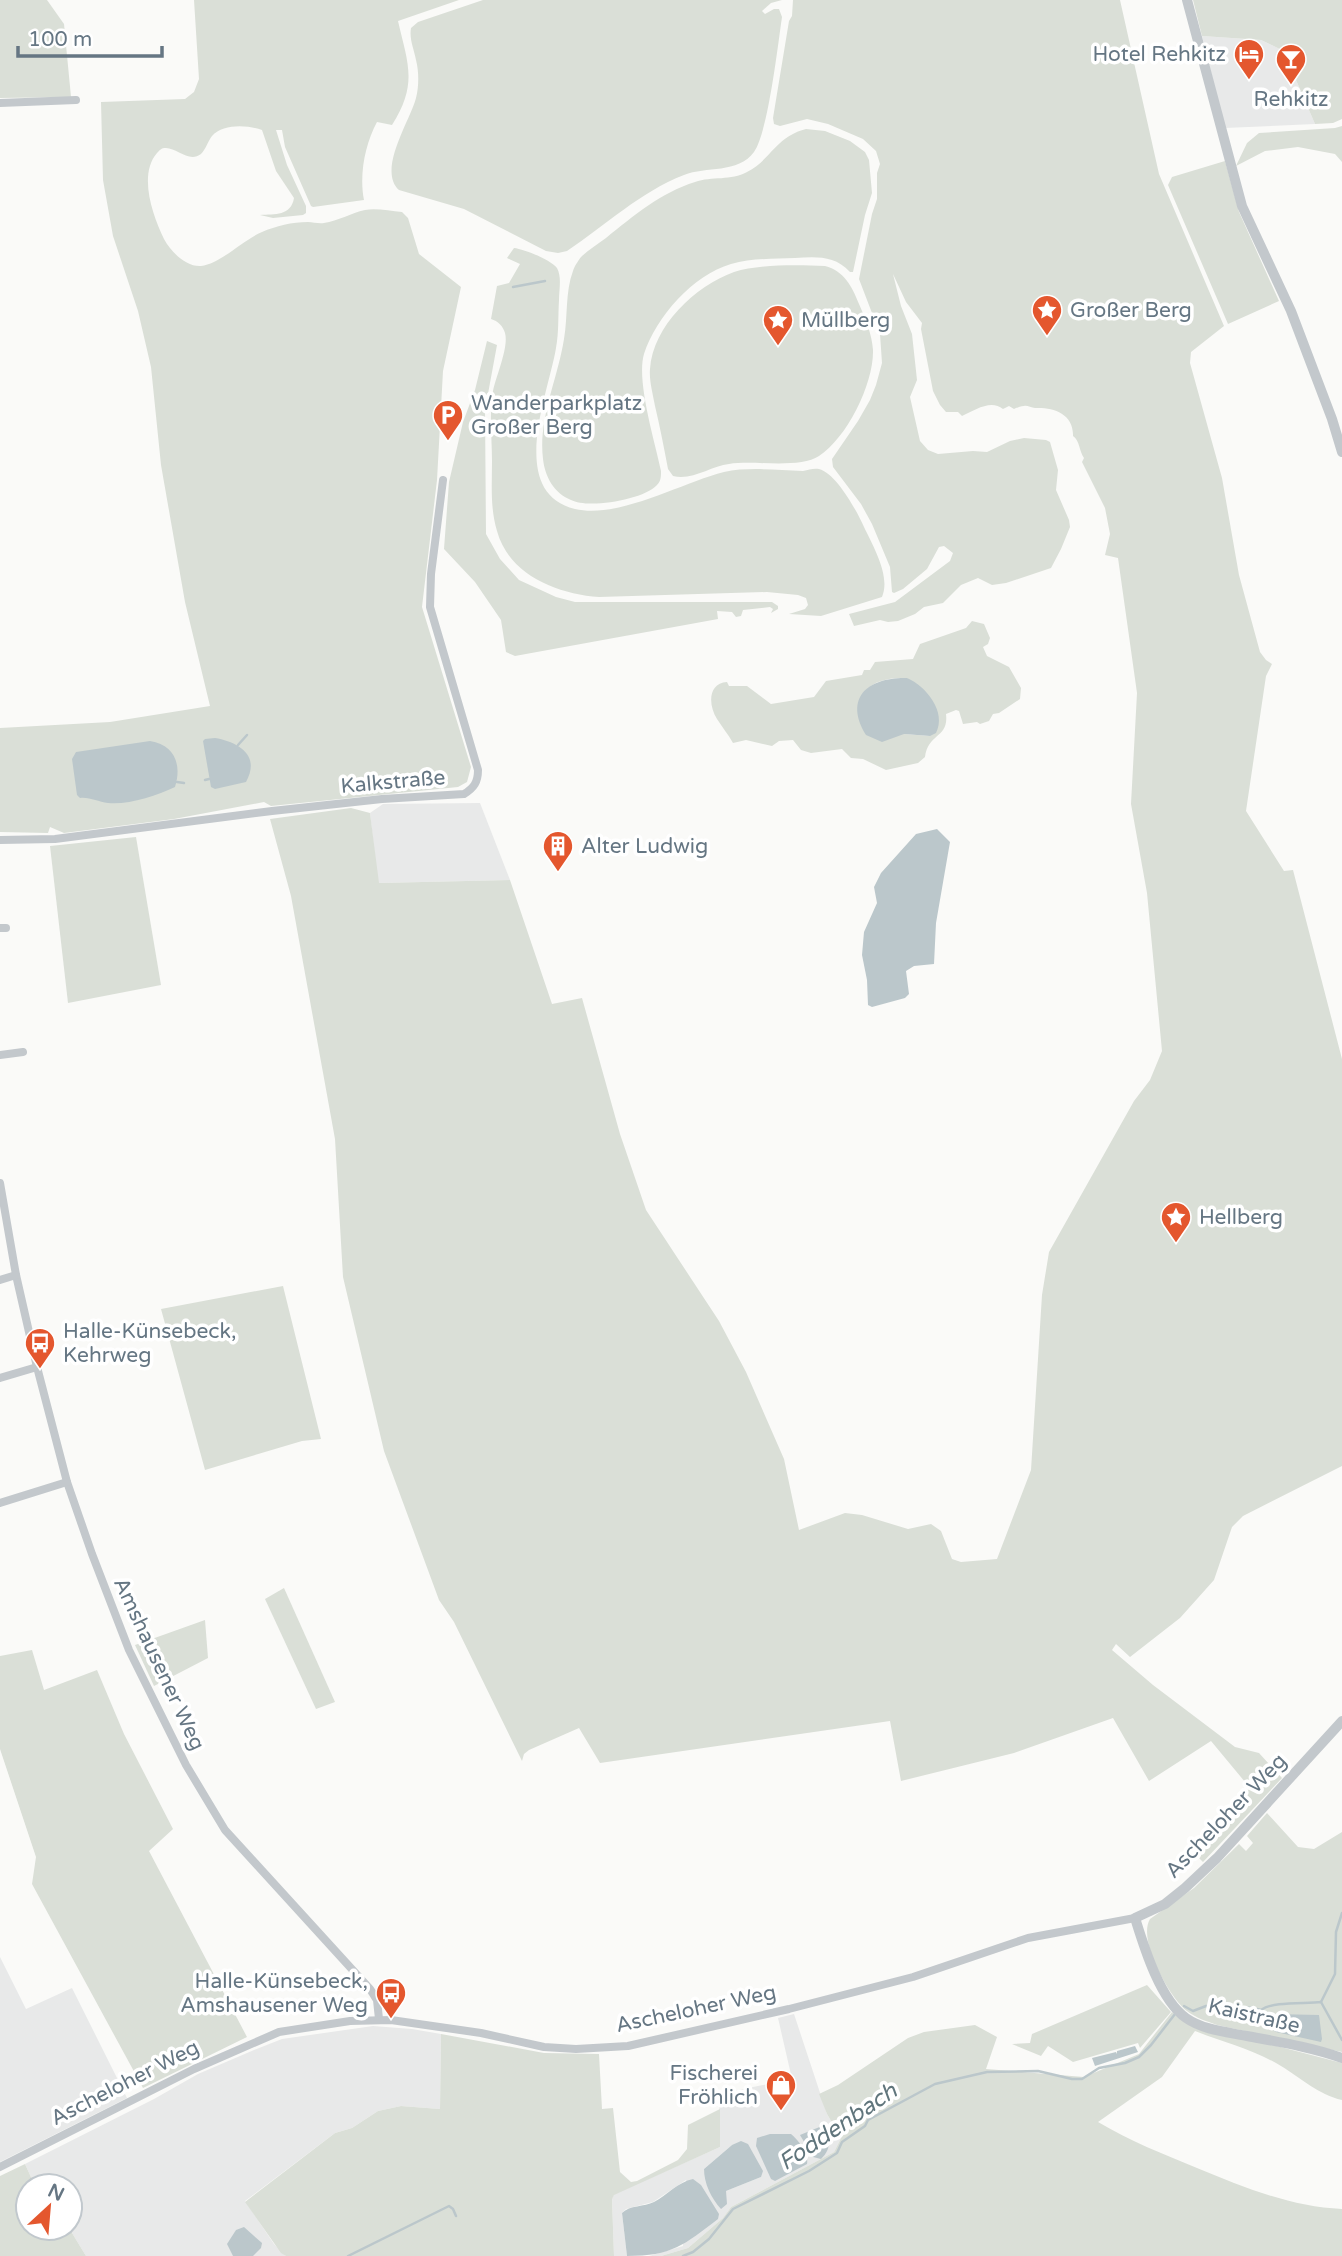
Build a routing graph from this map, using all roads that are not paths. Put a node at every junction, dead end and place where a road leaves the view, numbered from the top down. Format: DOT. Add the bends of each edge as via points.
graph roads {
  1 [pos="1187,0"];
  2 [pos="76,100"];
  3 [pos="0,103"];
  4 [pos="1342,452"];
  5 [pos="443,480"];
  6 [pos="0,840"];
  7 [pos="23,1052"];
  8 [pos="0,1055"];
  9 [pos="0,1183"];
  10 [pos="16,1275"];
  11 [pos="0,1280"];
  12 [pos="37,1367"];
  13 [pos="0,1378"];
  14 [pos="67,1482"];
  15 [pos="0,1503"];
  16 [pos="1342,1721"];
  17 [pos="1135,1918"];
  18 [pos="379,2020"];
  19 [pos="1342,2058"];
  20 [pos="0,2167"];
  1 -- 4 [label="street" via="1242,206 1291,311"];
  2 -- 3 [label="street"];
  5 -- 6 [label="street, Kalkstraße" via="430,607 478,770 470,790 55,839"];
  7 -- 8 [label="street"];
  9 -- 10 [label="street, Amshausener Weg"];
  10 -- 11 [label="street"];
  10 -- 12 [label="street, Amshausener Weg"];
  12 -- 13 [label="street"];
  12 -- 14 [label="street, Amshausener Weg"];
  14 -- 15 [label="street"];
  14 -- 18 [label="street, Amshausener Weg" via="129,1650 186,1765 225,1830 370,1989 377,2000"];
  16 -- 17 [label="street, Ascheloher Weg" via="1217,1858 1165,1904"];
  17 -- 18 [label="street, Ascheloher Weg" via="1028,1938 913,1977 628,2046 544,2047 427,2024"];
  17 -- 19 [label="street, Kaistraße" via="1163,1989 1186,2018 1215,2030"];
  18 -- 20 [label="street, Ascheloher Weg" via="279,2032 194,2068"];
}
